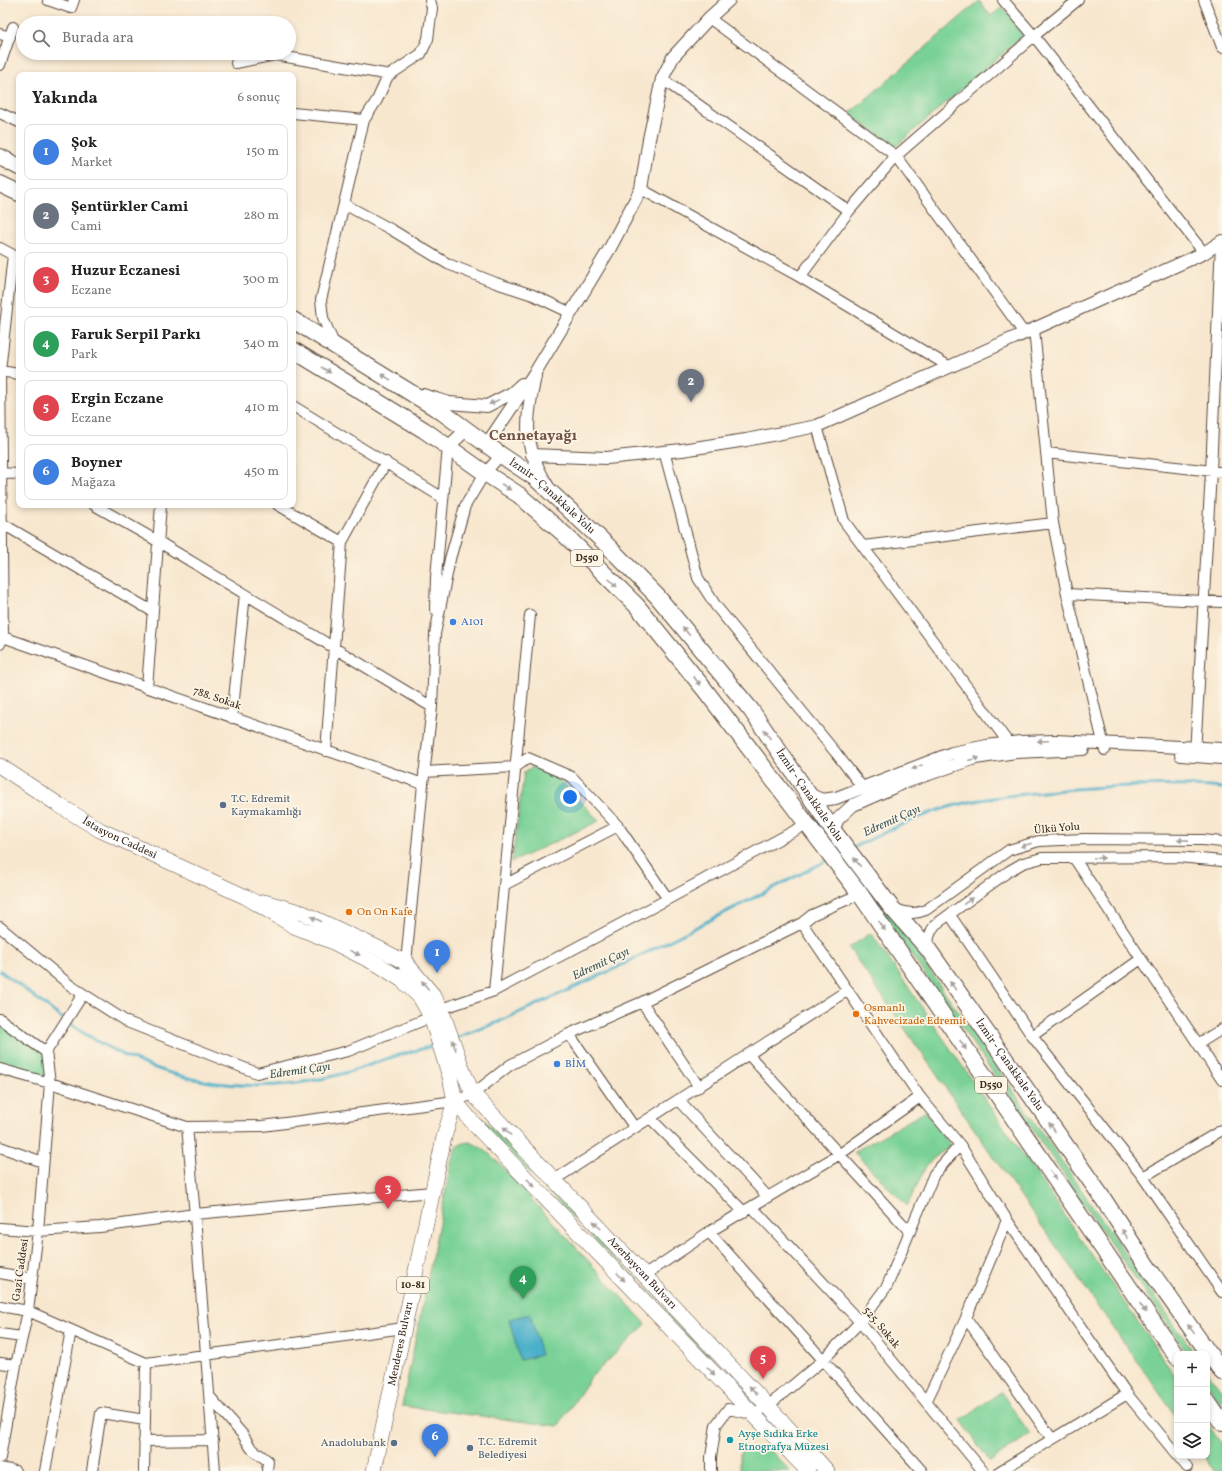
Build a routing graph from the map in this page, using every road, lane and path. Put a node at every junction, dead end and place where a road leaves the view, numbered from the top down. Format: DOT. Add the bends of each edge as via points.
graph roads {
  1 [pos="48,0"];
  2 [pos="74,0"];
  3 [pos="430,0"];
  4 [pos="729,0"];
  5 [pos="1003,0"];
  6 [pos="1078,0"];
  7 [pos="1204,0"];
  8 [pos="708,18"];
  9 [pos="13,27"];
  10 [pos="5,36"];
  11 [pos="1034,36"];
  12 [pos="1222,47"];
  13 [pos="296,59"];
  14 [pos="251,60"];
  15 [pos="236,63"];
  16 [pos="0,65"];
  17 [pos="390,75"];
  18 [pos="662,79"];
  19 [pos="0,113"];
  20 [pos="296,113"];
  21 [pos="364,120"];
  22 [pos="16,121"];
  23 [pos="896,156"];
  24 [pos="0,157"];
  25 [pos="16,165"];
  26 [pos="0,184"];
  27 [pos="641,189"];
  28 [pos="16,192"];
  29 [pos="344,204"];
  30 [pos="849,211"];
  31 [pos="1222,242"];
  32 [pos="0,248"];
  33 [pos="0,253"];
  34 [pos="1204,253"];
  35 [pos="13,255"];
  36 [pos="800,277"];
  37 [pos="571,313"];
  38 [pos="296,322"];
  39 [pos="1029,331"];
  40 [pos="334,344"];
  41 [pos="1219,348"];
  42 [pos="296,352"];
  43 [pos="950,367"];
  44 [pos="0,371"];
  45 [pos="536,371"];
  46 [pos="16,374"];
  47 [pos="409,391"];
  48 [pos="296,408"];
  49 [pos="816,426"];
  50 [pos="467,429"];
  51 [pos="487,444"];
  52 [pos="448,447"];
  53 [pos="664,451"];
  54 [pos="1046,453"];
  55 [pos="501,455"];
  56 [pos="532,455"];
  57 [pos="386,462"];
  58 [pos="1211,472"];
  59 [pos="1222,472"];
  60 [pos="0,473"];
  61 [pos="485,473"];
  62 [pos="16,474"];
  63 [pos="553,495"];
  64 [pos="443,498"];
  65 [pos="99,508"];
  66 [pos="161,508"];
  67 [pos="283,508"];
  68 [pos="1053,523"];
  69 [pos="1,524"];
  70 [pos="158,542"];
  71 [pos="342,542"];
  72 [pos="863,546"];
  73 [pos="245,594"];
  74 [pos="1067,594"];
  75 [pos="1203,601"];
  76 [pos="1222,602"];
  77 [pos="1,606"];
  78 [pos="152,611"];
  79 [pos="530,615"];
  80 [pos="435,634"];
  81 [pos="1,640"];
  82 [pos="334,647"];
  83 [pos="147,688"];
  84 [pos="432,707"];
  85 [pos="232,718"];
  86 [pos="1104,746"];
  87 [pos="1013,748"];
  88 [pos="1222,749"];
  89 [pos="326,751"];
  90 [pos="1195,752"];
  91 [pos="1222,758"];
  92 [pos="0,766"];
  93 [pos="516,767"];
  94 [pos="424,772"];
  95 [pos="423,784"];
  96 [pos="807,793"];
  97 [pos="867,793"];
  98 [pos="807,824"];
  99 [pos="618,826"];
  100 [pos="835,834"];
  101 [pos="1222,842"];
  102 [pos="1074,858"];
  103 [pos="1222,861"];
  104 [pos="504,885"];
  105 [pos="859,891"];
  106 [pos="246,896"];
  107 [pos="668,899"];
  108 [pos="891,907"];
  109 [pos="950,914"];
  110 [pos="802,922"];
  111 [pos="0,927"];
  112 [pos="928,949"];
  113 [pos="1141,959"];
  114 [pos="406,963"];
  115 [pos="402,980"];
  116 [pos="848,990"];
  117 [pos="494,991"];
  118 [pos="83,994"];
  119 [pos="642,1002"];
  120 [pos="438,1017"];
  121 [pos="0,1019"];
  122 [pos="1222,1028"];
  123 [pos="569,1034"];
  124 [pos="1032,1036"];
  125 [pos="1198,1044"];
  126 [pos="46,1052"];
  127 [pos="748,1054"];
  128 [pos="0,1070"];
  129 [pos="456,1074"];
  130 [pos="1222,1080"];
  131 [pos="50,1083"];
  132 [pos="699,1087"];
  133 [pos="473,1094"];
  134 [pos="920,1097"];
  135 [pos="678,1100"];
  136 [pos="455,1101"];
  137 [pos="650,1118"];
  138 [pos="187,1127"];
  139 [pos="635,1128"];
  140 [pos="1221,1132"];
  141 [pos="960,1145"];
  142 [pos="0,1148"];
  143 [pos="840,1154"];
  144 [pos="43,1162"];
  145 [pos="1143,1177"];
  146 [pos="554,1180"];
  147 [pos="432,1192"];
  148 [pos="768,1197"];
  149 [pos="748,1210"];
  150 [pos="195,1214"];
  151 [pos="1007,1220"];
  152 [pos="0,1228"];
  153 [pos="38,1231"];
  154 [pos="709,1232"];
  155 [pos="910,1232"];
  156 [pos="0,1273"];
  157 [pos="646,1276"];
  158 [pos="32,1279"];
  159 [pos="1222,1292"];
  160 [pos="0,1306"];
  161 [pos="28,1311"];
  162 [pos="966,1318"];
  163 [pos="860,1322"];
  164 [pos="404,1328"];
  165 [pos="71,1330"];
  166 [pos="0,1334"];
  167 [pos="22,1337"];
  168 [pos="1174,1353"];
  169 [pos="205,1354"];
  170 [pos="823,1360"];
  171 [pos="0,1363"];
  172 [pos="146,1363"];
  173 [pos="16,1365"];
  174 [pos="1222,1372"];
  175 [pos="1127,1394"];
  176 [pos="210,1397"];
  177 [pos="926,1402"];
  178 [pos="1210,1405"];
  179 [pos="768,1406"];
  180 [pos="752,1414"];
  181 [pos="145,1420"];
  182 [pos="1222,1423"];
  183 [pos="1052,1439"];
  184 [pos="213,1440"];
  185 [pos="144,1441"];
  186 [pos="1174,1452"];
  187 [pos="0,1458"];
  188 [pos="1179,1459"];
  189 [pos="0,1468"];
  190 [pos="1185,1470"];
  191 [pos="15,1471"];
  192 [pos="45,1471"];
  193 [pos="92,1471"];
  194 [pos="144,1471"];
  195 [pos="215,1471"];
  196 [pos="266,1471"];
  197 [pos="374,1471"];
  198 [pos="711,1471"];
  199 [pos="808,1471"];
  200 [pos="827,1471"];
  201 [pos="922,1471"];
  202 [pos="983,1471"];
  203 [pos="1000,1471"];
  1 -- 2 [label="street" via="71,8"];
  3 -- 17 [label="street" via="432,8 428,39 421,54"];
  4 -- 8 [label="street"];
  5 -- 11 [label="street"];
  6 -- 11 [label="street"];
  7 -- 12 [label="street"];
  8 -- 18 [label="street" via="672,57"];
  8 -- 23 [label="street"];
  9 -- 10 [label="street"];
  10 -- 16 [label="street"];
  11 -- 23 [label="street"];
  11 -- 34 [label="street"];
  13 -- 17 [label="street"];
  14 -- 15 [label="street"];
  17 -- 21 [label="street"];
  18 -- 27 [label="street"];
  18 -- 30 [label="street"];
  19 -- 22 [label="street"];
  20 -- 21 [label="street"];
  21 -- 29 [label="street"];
  23 -- 30 [label="street"];
  23 -- 39 [label="street"];
  24 -- 25 [label="highway"];
  26 -- 28 [label="highway"];
  27 -- 36 [label="street"];
  27 -- 37 [label="street" via="610,248"];
  29 -- 37 [label="street" via="448,264 532,295"];
  29 -- 40 [label="street" via="321,300 323,318"];
  30 -- 36 [label="street"];
  31 -- 34 [label="street"];
  31 -- 41 [label="street"];
  32 -- 35 [label="street"];
  33 -- 35 [label="street"];
  34 -- 39 [label="street"];
  35 -- 44 [label="street"];
  36 -- 43 [label="street"];
  37 -- 45 [label="street"];
  38 -- 40 [label="highway, İzmir - Çanakkale Yolu"];
  39 -- 43 [label="street"];
  39 -- 54 [label="street"];
  47 -- 40 [label="highway, İzmir - Çanakkale Yolu, one-way"];
  41 -- 58 [label="street"];
  42 -- 52 [label="highway, İzmir - Çanakkale Yolu / D550, one-way" via="406,418"];
  43 -- 49 [label="street"];
  44 -- 46 [label="street"];
  44 -- 60 [label="street"];
  45 -- 47 [label="street, one-way" via="512,393 487,406 449,403"];
  45 -- 51 [label="street"];
  45 -- 56 [label="street" via="529,407 528,432"];
  47 -- 50 [label="highway, İzmir - Çanakkale Yolu"];
  48 -- 57 [label="street"];
  49 -- 53 [label="street" via="746,440"];
  49 -- 72 [label="street" via="844,521"];
  50 -- 51 [label="highway, İzmir - Çanakkale Yolu"];
  50 -- 52 [label="street"];
  51 -- 55 [label="highway, İzmir - Çanakkale Yolu"];
  52 -- 61 [label="highway, İzmir - Çanakkale Yolu / D550"];
  52 -- 64 [label="street"];
  53 -- 56 [label="street" via="607,458"];
  53 -- 97 [label="street" via="698,578 716,606"];
  54 -- 58 [label="street"];
  54 -- 68 [label="street"];
  55 -- 61 [label="street"];
  55 -- 63 [label="highway, İzmir - Çanakkale Yolu" via="534,477"];
  56 -- 63 [label="street"];
  57 -- 64 [label="street"];
  57 -- 71 [label="street"];
  58 -- 59 [label="street"];
  58 -- 75 [label="street"];
  60 -- 62 [label="street"];
  60 -- 69 [label="street"];
  61 -- 80 [label="street" via="465,506 450,559"];
  61 -- 98 [label="highway, İzmir - Çanakkale Yolu / D550, one-way" via="519,495 564,534 637,606"];
  96 -- 63 [label="highway, İzmir - Çanakkale Yolu, one-way" via="751,710 657,596"];
  64 -- 80 [label="street" via="436,577"];
  65 -- 70 [label="street"];
  66 -- 70 [label="street"];
  67 -- 71 [label="street"];
  68 -- 72 [label="street"];
  68 -- 74 [label="street"];
  69 -- 77 [label="street"];
  69 -- 78 [label="street"];
  70 -- 73 [label="street"];
  70 -- 78 [label="street"];
  71 -- 82 [label="street"];
  72 -- 87 [label="street"];
  73 -- 82 [label="street"];
  73 -- 85 [label="street"];
  74 -- 75 [label="street"];
  74 -- 86 [label="street"];
  75 -- 76 [label="street"];
  75 -- 90 [label="street"];
  77 -- 81 [label="street"];
  78 -- 83 [label="street"];
  79 -- 93 [label="street"];
  80 -- 84 [label="street"];
  81 -- 83 [label="street, 788. Sokak"];
  82 -- 84 [label="street"];
  82 -- 89 [label="street"];
  83 -- 85 [label="street, 788. Sokak"];
  84 -- 94 [label="street"];
  85 -- 89 [label="street, 788. Sokak"];
  86 -- 87 [label="street" via="1055,741"];
  86 -- 90 [label="street"];
  87 -- 97 [label="street" via="987,746 952,753"];
  88 -- 90 [label="street"];
  89 -- 95 [label="street, 788. Sokak"];
  90 -- 91 [label="street"];
  92 -- 106 [label="main road, İstasyon Caddesi" via="100,830"];
  93 -- 94 [label="street"];
  93 -- 99 [label="street" via="528,758 572,777"];
  93 -- 104 [label="street"];
  94 -- 95 [label="street"];
  95 -- 114 [label="street"];
  96 -- 97 [label="street" via="822,800"];
  96 -- 100 [label="highway, İzmir - Çanakkale Yolu"];
  97 -- 100 [label="street" via="838,819"];
  98 -- 105 [label="highway, İzmir - Çanakkale Yolu / D550"];
  98 -- 107 [label="street"];
  99 -- 104 [label="street"];
  99 -- 107 [label="street"];
  108 -- 100 [label="highway, İzmir - Çanakkale Yolu, one-way"];
  101 -- 108 [label="street, Ülkü Yolu, one-way" via="1084,839 1039,841 1009,850 926,910 912,913"];
  102 -- 103 [label="street, one-way" via="1178,857"];
  109 -- 102 [label="street, one-way" via="1022,863 1042,858"];
  102 -- 113 [label="street"];
  104 -- 117 [label="street"];
  105 -- 110 [label="street"];
  105 -- 168 [label="highway, İzmir - Çanakkale Yolu / D550, one-way"];
  114 -- 106 [label="main road, İstasyon Caddesi, one-way" via="303,913"];
  106 -- 115 [label="main road, İstasyon Caddesi, one-way" via="294,926 331,941 379,965"];
  107 -- 117 [label="street"];
  108 -- 112 [label="highway, İzmir - Çanakkale Yolu"];
  109 -- 112 [label="street" via="930,931"];
  109 -- 124 [label="street"];
  110 -- 116 [label="street"];
  110 -- 119 [label="street"];
  111 -- 118 [label="street"];
  174 -- 112 [label="highway, İzmir - Çanakkale Yolu, one-way"];
  113 -- 124 [label="street"];
  113 -- 125 [label="street"];
  114 -- 115 [label="street"];
  120 -- 114 [label="main road, İstasyon Caddesi, one-way" via="433,995"];
  115 -- 120 [label="main road, İstasyon Caddesi"];
  116 -- 127 [label="street"];
  116 -- 134 [label="street"];
  117 -- 120 [label="street"];
  118 -- 120 [label="street" via="127,1022 257,1073 348,1051"];
  118 -- 126 [label="street"];
  119 -- 123 [label="street"];
  119 -- 132 [label="street"];
  120 -- 129 [label="main road"];
  121 -- 126 [label="street"];
  122 -- 125 [label="street"];
  123 -- 133 [label="street" via="510,1065"];
  123 -- 139 [label="street"];
  124 -- 145 [label="street"];
  125 -- 130 [label="street"];
  126 -- 131 [label="street, Gazi Caddesi"];
  127 -- 132 [label="street"];
  127 -- 143 [label="street"];
  128 -- 131 [label="street"];
  129 -- 133 [label="main road, Azerbaycan Bulvarı"];
  129 -- 136 [label="main road, Azerbaycan Bulvarı"];
  131 -- 138 [label="street"];
  131 -- 144 [label="street, Gazi Caddesi"];
  132 -- 135 [label="street"];
  133 -- 136 [label="street"];
  146 -- 133 [label="main road, Azerbaycan Bulvarı, one-way"];
  134 -- 141 [label="street"];
  134 -- 143 [label="street"];
  135 -- 137 [label="street"];
  135 -- 148 [label="street"];
  136 -- 138 [label="street" via="262,1126"];
  136 -- 147 [label="main road, Menderes Bulvarı / 10-81"];
  136 -- 180 [label="main road, Azerbaycan Bulvarı, one-way" via="472,1123"];
  137 -- 139 [label="street"];
  137 -- 149 [label="street, 525. Sokak"];
  138 -- 150 [label="street"];
  139 -- 146 [label="street"];
  140 -- 145 [label="street"];
  141 -- 151 [label="street"];
  141 -- 155 [label="street" via="934,1174"];
  142 -- 144 [label="street"];
  143 -- 148 [label="street"];
  143 -- 155 [label="street"];
  144 -- 153 [label="street, Gazi Caddesi"];
  145 -- 159 [label="street"];
  157 -- 146 [label="main road, Azerbaycan Bulvarı, one-way"];
  147 -- 150 [label="street"];
  147 -- 164 [label="main road, Menderes Bulvarı / 10-81"];
  148 -- 149 [label="street"];
  149 -- 154 [label="street"];
  149 -- 163 [label="street, 525. Sokak"];
  150 -- 153 [label="street" via="100,1227"];
  150 -- 169 [label="street"];
  151 -- 162 [label="street"];
  151 -- 175 [label="street"];
  152 -- 153 [label="street"];
  153 -- 158 [label="street, Gazi Caddesi"];
  154 -- 157 [label="street"];
  154 -- 170 [label="street"];
  155 -- 163 [label="street" via="887,1286"];
  156 -- 158 [label="street"];
  179 -- 157 [label="main road, Azerbaycan Bulvarı, one-way"];
  158 -- 161 [label="street, Gazi Caddesi"];
  160 -- 161 [label="street"];
  161 -- 165 [label="street"];
  161 -- 167 [label="street, Gazi Caddesi"];
  162 -- 177 [label="street"];
  162 -- 183 [label="street"];
  163 -- 170 [label="street"];
  163 -- 177 [label="street, 525. Sokak"];
  164 -- 169 [label="street"];
  164 -- 197 [label="main road, Menderes Bulvarı / 10-81"];
  165 -- 172 [label="street"];
  165 -- 192 [label="street"];
  166 -- 167 [label="street"];
  167 -- 173 [label="street, Gazi Caddesi"];
  169 -- 172 [label="street"];
  169 -- 176 [label="street"];
  170 -- 179 [label="street"];
  170 -- 201 [label="street"];
  171 -- 173 [label="street"];
  172 -- 181 [label="street"];
  173 -- 187 [label="street, Gazi Caddesi"];
  175 -- 183 [label="street"];
  175 -- 186 [label="street"];
  176 -- 184 [label="street"];
  176 -- 196 [label="street" via="251,1448 268,1461"];
  177 -- 202 [label="street, 525. Sokak"];
  178 -- 182 [label="highway"];
  179 -- 180 [label="street"];
  179 -- 200 [label="main road, Azerbaycan Bulvarı"];
  180 -- 198 [label="street" via="728,1409 716,1425"];
  180 -- 199 [label="main road, Azerbaycan Bulvarı"];
  181 -- 185 [label="street"];
  181 -- 193 [label="street" via="100,1413"];
  183 -- 203 [label="street"];
  184 -- 185 [label="street"];
  184 -- 195 [label="street"];
  185 -- 194 [label="street"];
  188 -- 190 [label="street"];
  189 -- 191 [label="street"];
}
